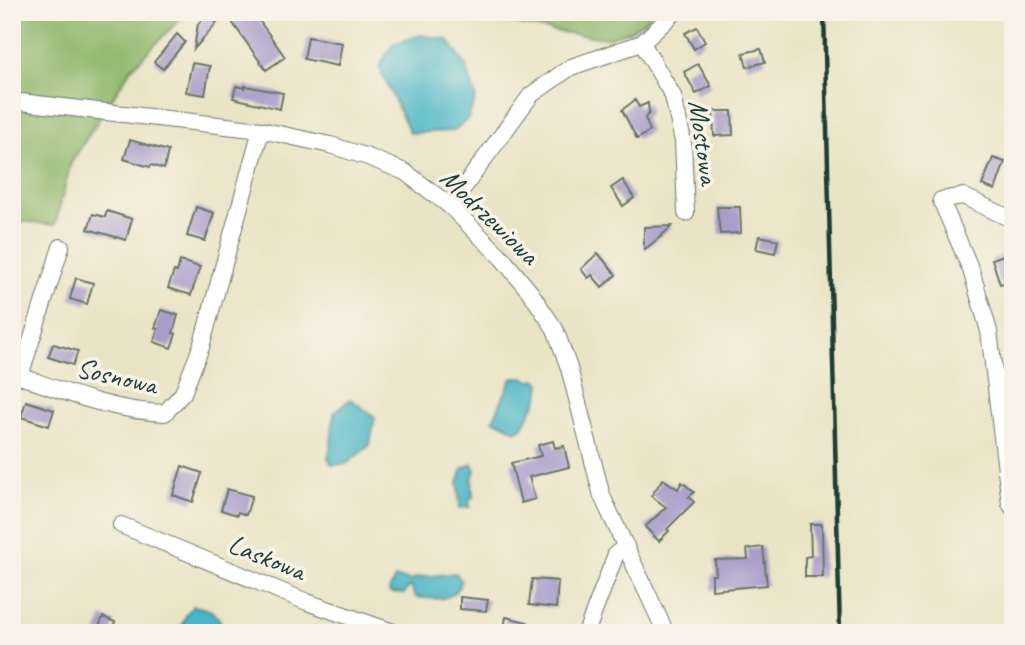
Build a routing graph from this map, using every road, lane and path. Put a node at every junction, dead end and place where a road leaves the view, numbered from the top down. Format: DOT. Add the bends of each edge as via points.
graph roads {
  1 [pos="675,12"];
  2 [pos="642,43"];
  3 [pos="12,101"];
  4 [pos="261,130"];
  5 [pos="450,206"];
  6 [pos="687,214"];
  7 [pos="1013,220"];
  8 [pos="61,247"];
  9 [pos="1013,508"];
  10 [pos="121,525"];
  11 [pos="626,546"];
  12 [pos="396,633"];
  13 [pos="586,633"];
  14 [pos="666,633"];
  1 -- 2 [label="street"];
  2 -- 5 [label="street" via="571,67 531,95"];
  2 -- 6 [label="street, Mostowa" via="673,96 683,141"];
  3 -- 4 [label="street, Modrzewiowa"];
  4 -- 5 [label="street, Modrzewiowa" via="368,157 405,172"];
  4 -- 8 [label="street, Sosnowa" via="201,347 183,393 165,414 101,404 20,376"];
  5 -- 11 [label="street, Modrzewiowa" via="502,258 555,329 602,496"];
  7 -- 9 [label="street" via="963,196 941,200 971,270 989,331"];
  10 -- 12 [label="street, Laskowa" via="307,602"];
  11 -- 13 [label="street" via="616,554"];
  11 -- 14 [label="street, Modrzewiowa"];
}
